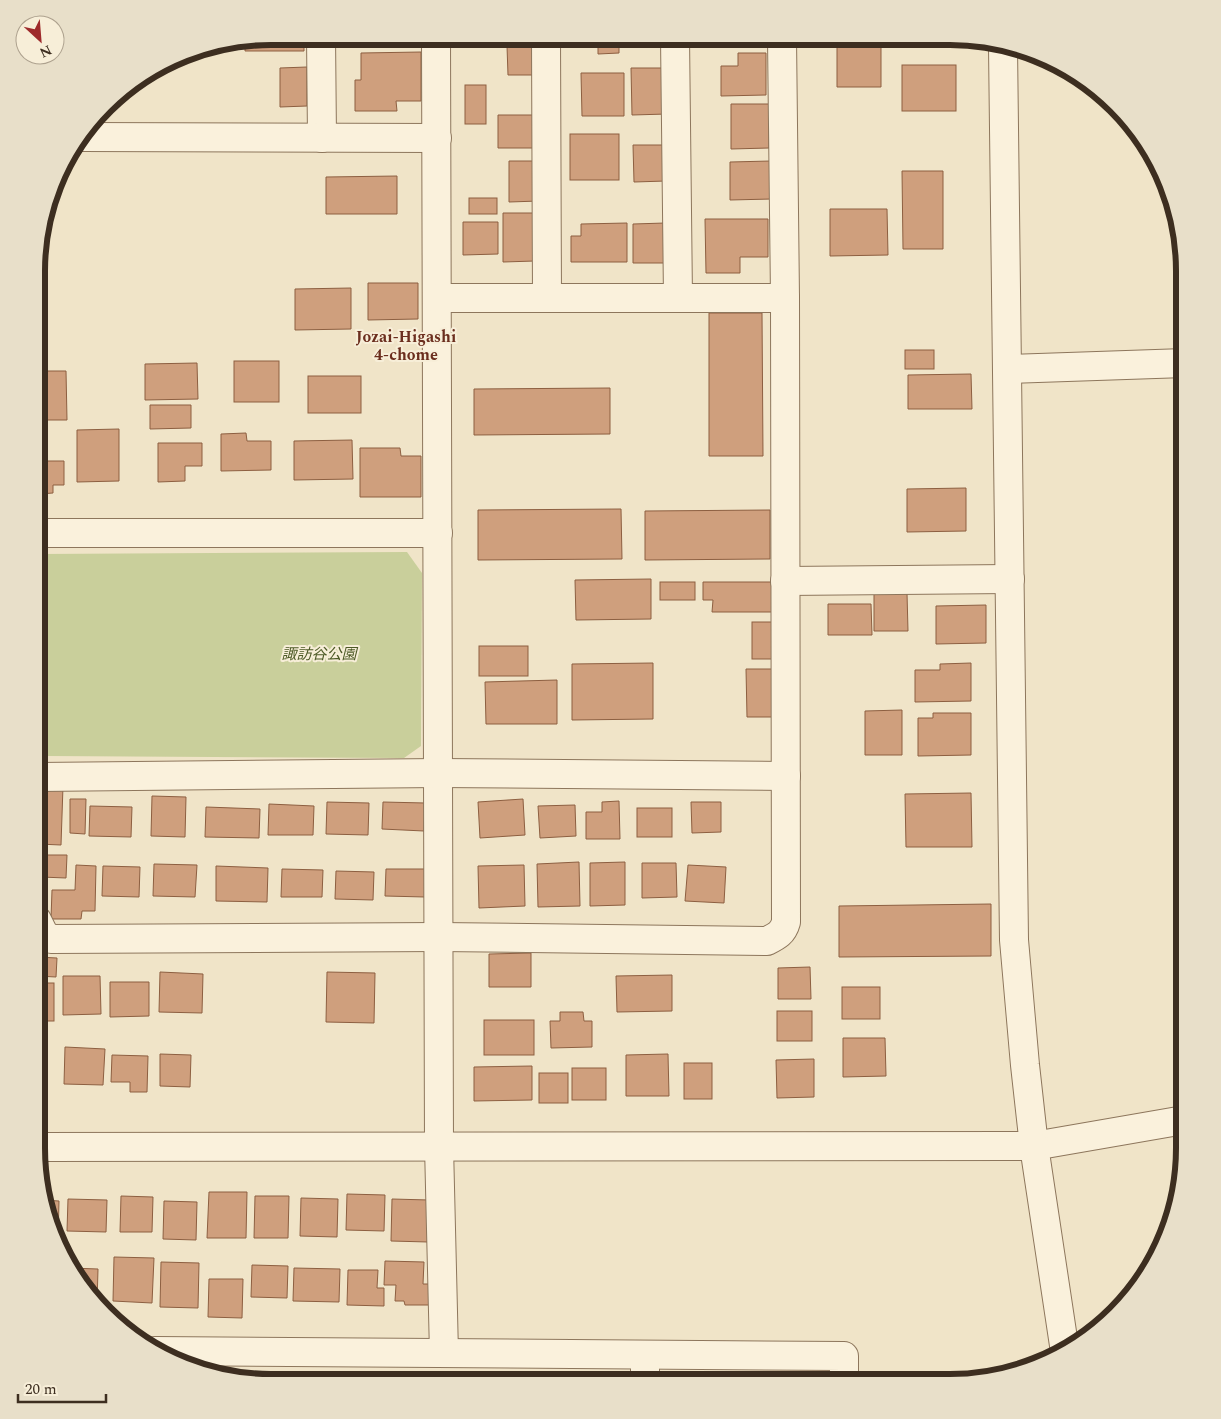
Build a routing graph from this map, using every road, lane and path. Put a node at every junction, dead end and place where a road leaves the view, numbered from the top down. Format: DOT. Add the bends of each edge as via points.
graph roads {
  1 [pos="321,45"];
  2 [pos="436,45"];
  3 [pos="546,45"];
  4 [pos="676,45"];
  5 [pos="782,45"];
  6 [pos="1003,52"];
  7 [pos="89,137"];
  8 [pos="322,138"];
  9 [pos="436,138"];
  10 [pos="437,298"];
  11 [pos="547,298"];
  12 [pos="678,298"];
  13 [pos="784,298"];
  14 [pos="1176,363"];
  15 [pos="1007,369"];
  16 [pos="45,533"];
  17 [pos="438,533"];
  18 [pos="1010,579"];
  19 [pos="785,581"];
  20 [pos="439,773"];
  21 [pos="786,776"];
  22 [pos="45,777"];
  23 [pos="45,935"];
  24 [pos="439,937"];
  25 [pos="1176,1121"];
  26 [pos="439,1146"];
  27 [pos="1034,1146"];
  28 [pos="45,1147"];
  29 [pos="1064,1344"];
  30 [pos="174,1352"];
  31 [pos="444,1354"];
  32 [pos="645,1354"];
  33 [pos="645,1374"];
  34 [pos="844,1374"];
  1 -- 8 [label="street"];
  2 -- 9 [label="street"];
  3 -- 11 [label="street"];
  4 -- 12 [label="street"];
  5 -- 13 [label="street"];
  6 -- 15 [label="street"];
  7 -- 8 [label="street"];
  8 -- 9 [label="street"];
  9 -- 10 [label="street"];
  10 -- 11 [label="street"];
  10 -- 17 [label="street"];
  11 -- 12 [label="street"];
  12 -- 13 [label="street"];
  13 -- 19 [label="street"];
  14 -- 15 [label="street"];
  15 -- 18 [label="street"];
  16 -- 17 [label="street"];
  17 -- 20 [label="street"];
  18 -- 19 [label="street"];
  18 -- 27 [label="street" via="1014,940"];
  19 -- 21 [label="street"];
  20 -- 21 [label="street"];
  20 -- 22 [label="street"];
  20 -- 24 [label="street"];
  21 -- 24 [label="street" via="786,922 784,930 767,941"];
  23 -- 24 [label="street" via="51,939"];
  24 -- 26 [label="street"];
  25 -- 27 [label="street"];
  26 -- 27 [label="street"];
  26 -- 28 [label="street"];
  26 -- 31 [label="street"];
  27 -- 29 [label="street"];
  30 -- 31 [label="street"];
  31 -- 32 [label="street"];
  32 -- 33 [label="street"];
  32 -- 34 [label="street" via="844,1356"];
}
